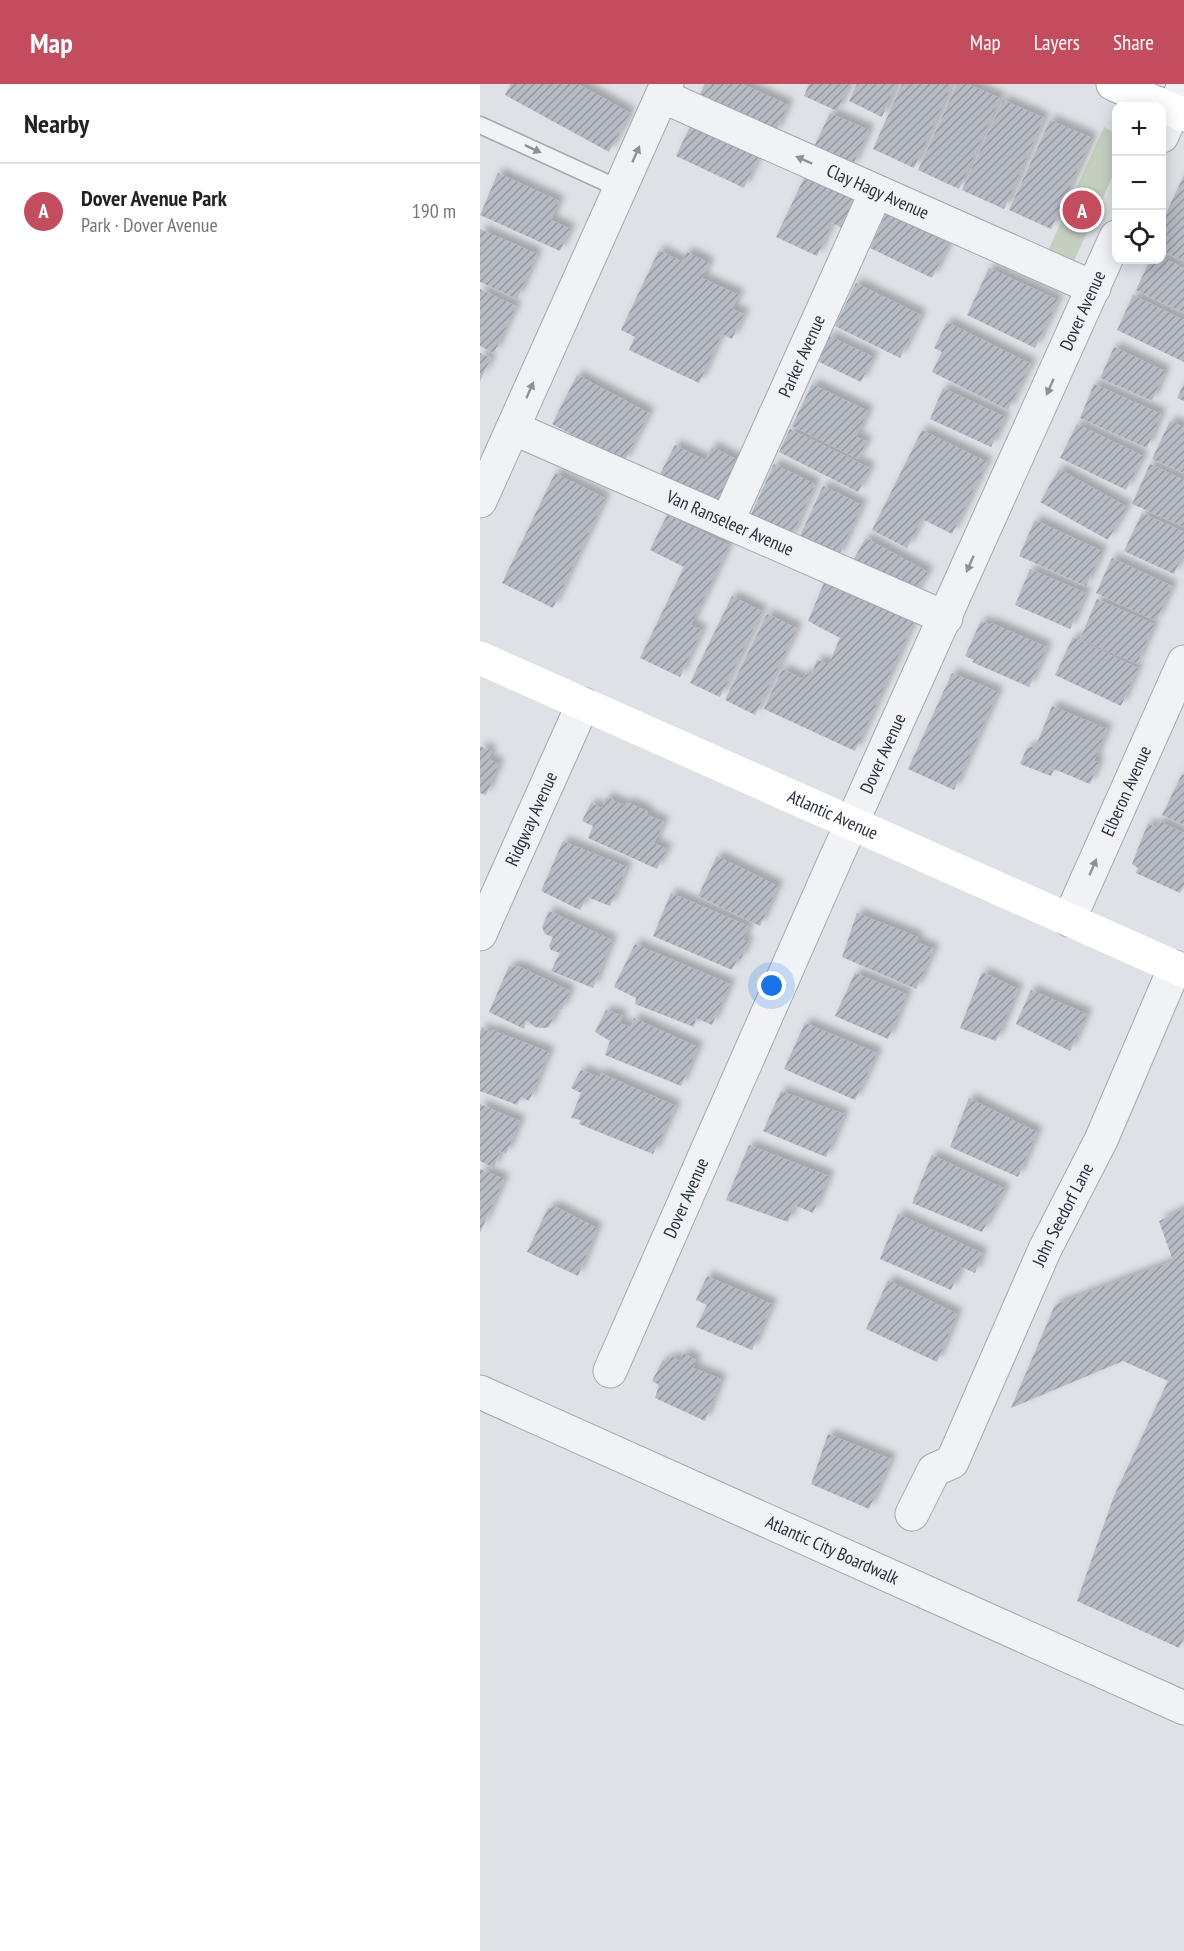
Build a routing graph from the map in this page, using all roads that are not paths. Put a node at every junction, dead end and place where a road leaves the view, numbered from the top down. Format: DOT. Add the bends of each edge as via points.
graph roads {
  1 [pos="1113,84"];
  2 [pos="664,90"];
  3 [pos="1176,112"];
  4 [pos="480,125"];
  5 [pos="620,189"];
  6 [pos="876,192"];
  7 [pos="1112,246"];
  8 [pos="1094,288"];
  9 [pos="513,428"];
  10 [pos="480,501"];
  11 [pos="727,522"];
  12 [pos="946,618"];
  13 [pos="480,658"];
  14 [pos="1184,662"];
  15 [pos="583,704"];
  16 [pos="852,823"];
  17 [pos="1069,920"];
  18 [pos="480,934"];
  19 [pos="1180,969"];
  20 [pos="610,1371"];
  21 [pos="480,1392"];
  22 [pos="912,1514"];
  23 [pos="1184,1708"];
  1 -- 3 [label="main road"];
  5 -- 2 [label="street, one-way"];
  6 -- 2 [label="street, Clay Hagy Avenue, one-way"];
  4 -- 5 [label="lane, one-way"];
  9 -- 5 [label="street, one-way"];
  6 -- 8 [label="street, Clay Hagy Avenue"];
  6 -- 11 [label="street, Parker Avenue"];
  7 -- 8 [label="street, Dover Avenue"];
  8 -- 12 [label="street, Dover Avenue, one-way"];
  9 -- 10 [label="street"];
  9 -- 11 [label="street, Van Ranseleer Avenue"];
  11 -- 12 [label="street, Van Ranseleer Avenue"];
  12 -- 16 [label="street, Dover Avenue"];
  13 -- 15 [label="main road, Atlantic Avenue"];
  17 -- 14 [label="street, Elberon Avenue, one-way"];
  15 -- 16 [label="main road, Atlantic Avenue"];
  15 -- 18 [label="street, Ridgway Avenue"];
  16 -- 17 [label="main road, Atlantic Avenue"];
  16 -- 20 [label="street, Dover Avenue"];
  17 -- 19 [label="main road, Atlantic Avenue"];
  19 -- 22 [label="street, John Seedorf Lane" via="1046,1249 952,1462 934,1470"];
  21 -- 23 [label="street, Atlantic City Boardwalk"];
}
